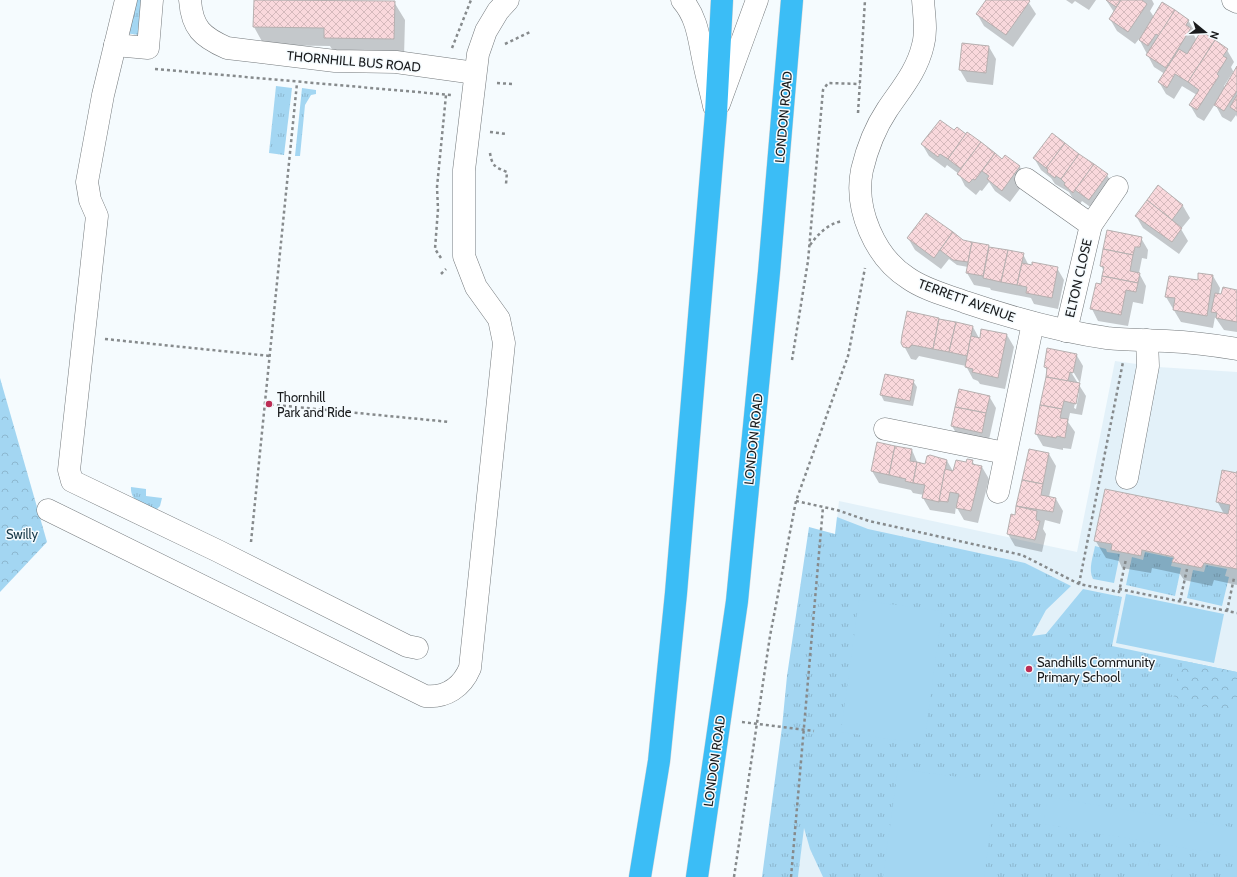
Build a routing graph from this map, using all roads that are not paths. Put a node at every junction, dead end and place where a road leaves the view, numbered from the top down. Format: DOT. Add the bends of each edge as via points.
graph roads {
  1 [pos="126,0"];
  2 [pos="152,0"];
  3 [pos="190,0"];
  4 [pos="508,0"];
  5 [pos="682,0"];
  6 [pos="722,0"];
  7 [pos="757,0"];
  8 [pos="792,0"];
  9 [pos="923,0"];
  10 [pos="1233,0"];
  11 [pos="1237,2"];
  12 [pos="115,45"];
  13 [pos="475,73"];
  14 [pos="716,113"];
  15 [pos="1026,179"];
  16 [pos="1118,187"];
  17 [pos="1091,225"];
  18 [pos="1033,323"];
  19 [pos="1066,331"];
  20 [pos="1137,340"];
  21 [pos="1237,349"];
  22 [pos="885,429"];
  23 [pos="1005,452"];
  24 [pos="1127,478"];
  25 [pos="998,492"];
  26 [pos="48,510"];
  27 [pos="417,648"];
  28 [pos="640,877"];
  29 [pos="697,877"];
  1 -- 12 [label="street"];
  2 -- 12 [label="street" via="148,48"];
  3 -- 13 [label="street, THORNHILL BUS ROAD" via="192,18 200,31 213,42 227,48 335,61 396,62"];
  4 -- 13 [label="street" via="486,31"];
  5 -- 14 [label="street" via="689,8 700,35"];
  6 -- 14 [label="highway"];
  7 -- 14 [label="street"];
  8 -- 29 [label="highway, LONDON ROAD" via="765,319 737,601"];
  9 -- 18 [label="street, TERRETT AVENUE" via="925,30 918,63 874,132 862,172 863,206 873,241 894,267 917,283 939,293"];
  10 -- 11 [label="street"];
  12 -- 27 [label="street" via="87,182 90,200 97,216 69,470 72,481 407,646"];
  13 -- 26 [label="street" via="464,170 464,256 476,287 499,319 504,343 470,668 465,680 457,688 433,697 417,693"];
  14 -- 28 [label="highway" via="676,594 659,761"];
  15 -- 17 [label="street, ELTON CLOSE"];
  16 -- 17 [label="street, ELTON CLOSE"];
  17 -- 19 [label="street, ELTON CLOSE"];
  18 -- 19 [label="street, TERRETT AVENUE"];
  18 -- 23 [label="street"];
  19 -- 20 [label="street, TERRETT AVENUE"];
  20 -- 21 [label="street, TERRETT AVENUE"];
  20 -- 24 [label="street" via="1148,366"];
  22 -- 23 [label="street"];
  23 -- 25 [label="street"];
}
